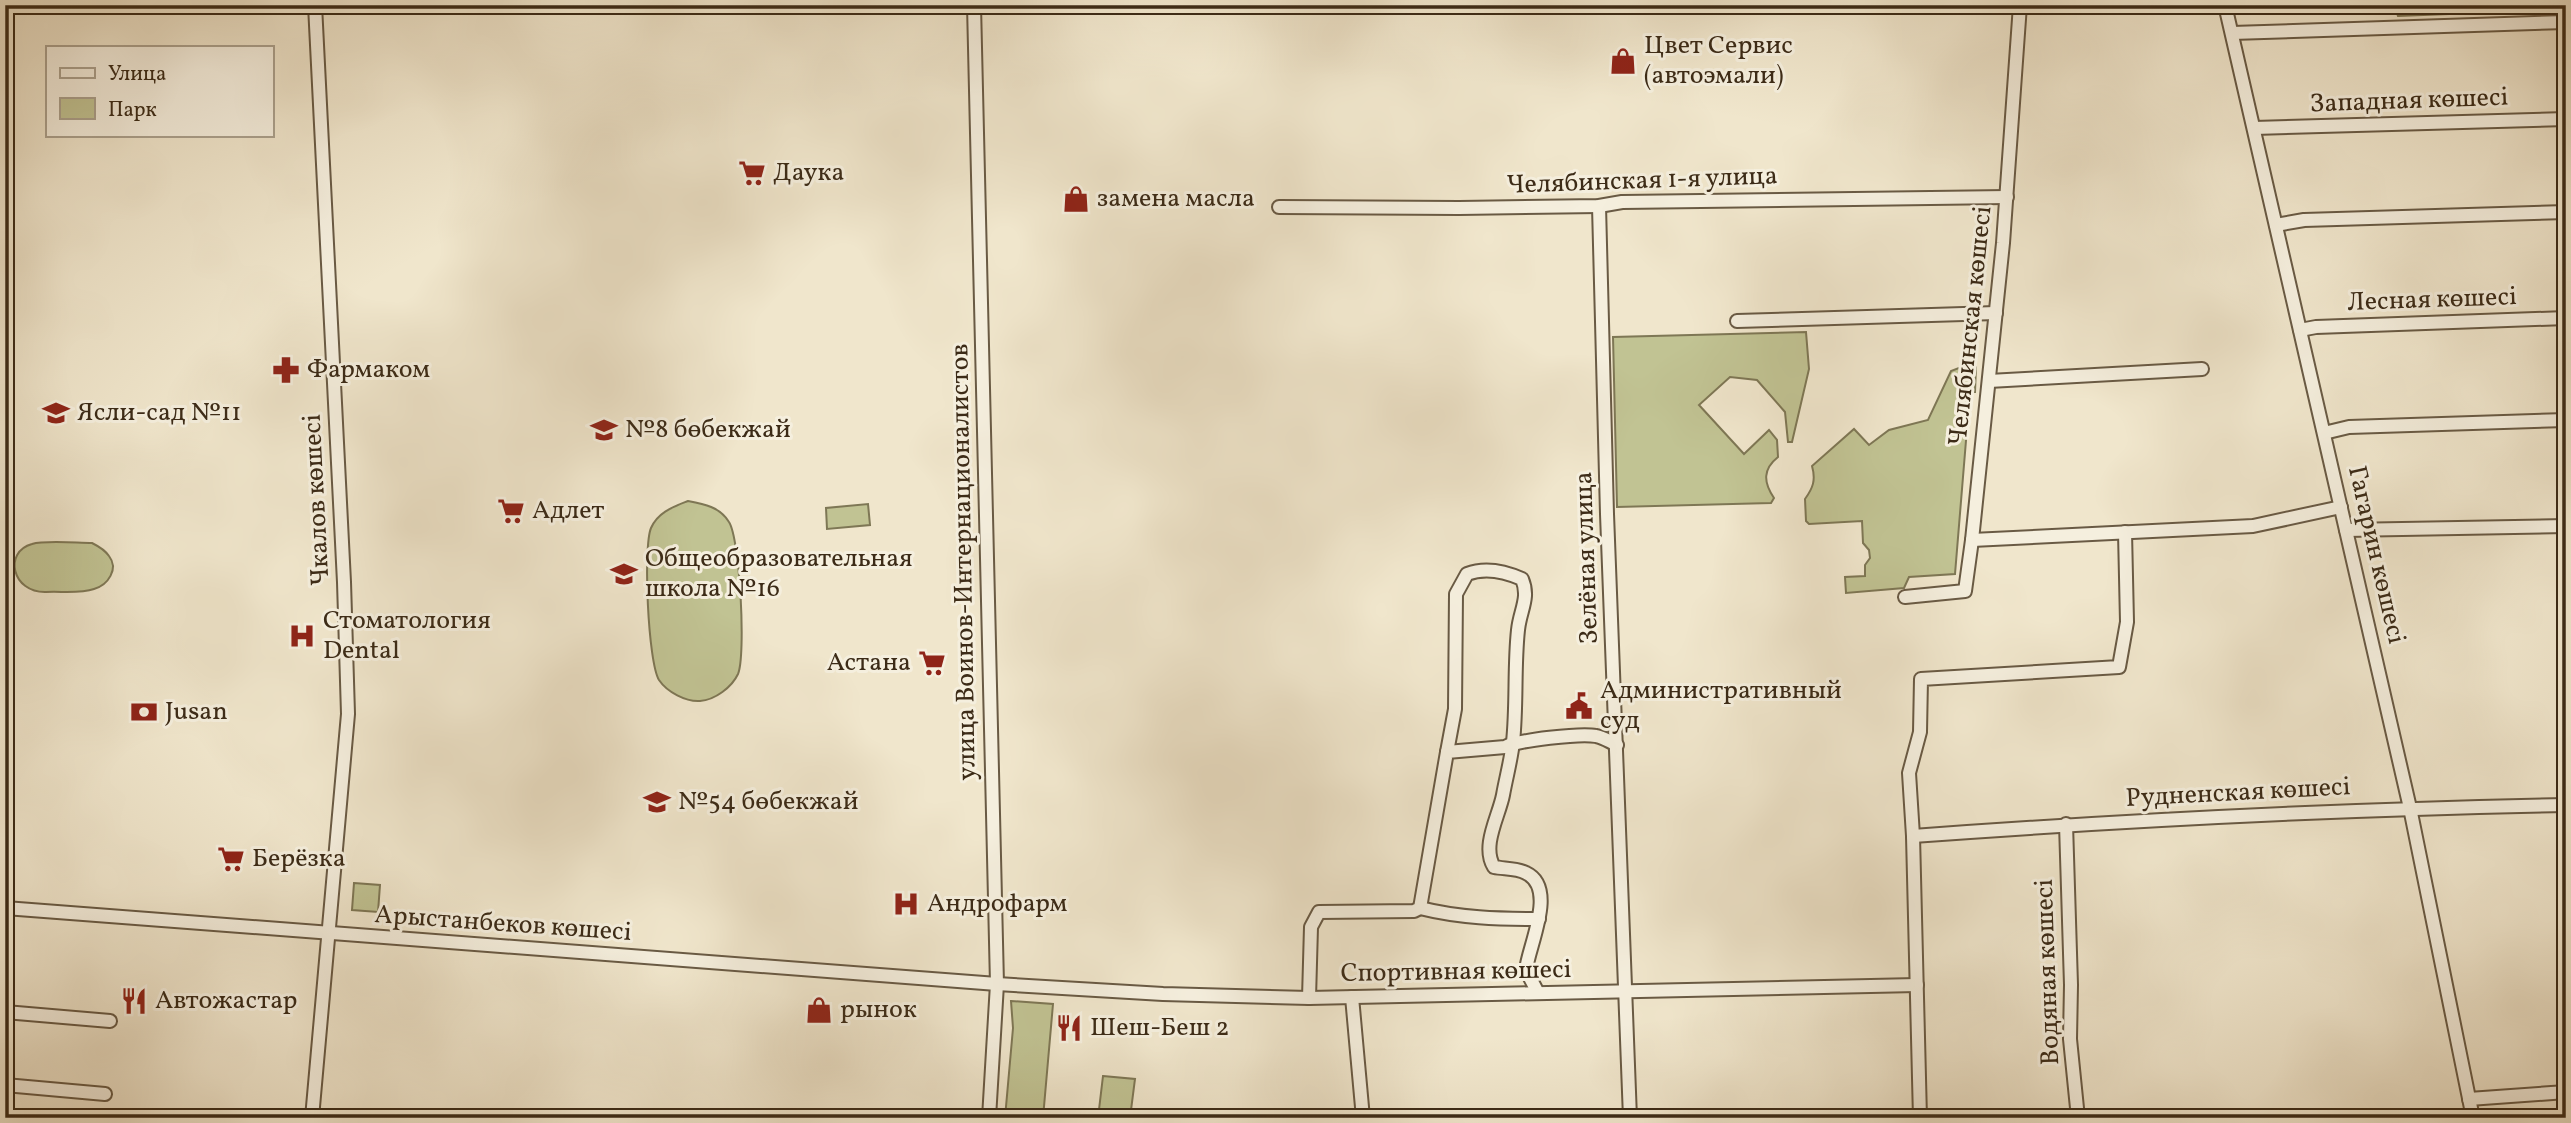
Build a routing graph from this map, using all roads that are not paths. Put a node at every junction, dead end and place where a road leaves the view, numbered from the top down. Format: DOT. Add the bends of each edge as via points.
graph roads {
  1 [pos="316,5"];
  2 [pos="974,5"];
  3 [pos="2020,5"];
  4 [pos="2225,5"];
  5 [pos="2566,22"];
  6 [pos="2232,33"];
  7 [pos="2566,119"];
  8 [pos="2254,128"];
  9 [pos="2007,197"];
  10 [pos="1599,206"];
  11 [pos="1279,207"];
  12 [pos="2566,212"];
  13 [pos="2276,225"];
  14 [pos="1996,313"];
  15 [pos="2566,318"];
  16 [pos="1737,321"];
  17 [pos="2300,330"];
  18 [pos="2202,369"];
  19 [pos="1989,381"];
  20 [pos="2566,420"];
  21 [pos="2324,433"];
  22 [pos="2341,507"];
  23 [pos="2566,526"];
  24 [pos="2346,530"];
  25 [pos="2125,532"];
  26 [pos="1972,540"];
  27 [pos="1905,597"];
  28 [pos="1513,743"];
  29 [pos="1617,745"];
  30 [pos="1447,752"];
  31 [pos="2566,805"];
  32 [pos="2410,808"];
  33 [pos="2066,824"];
  34 [pos="1913,836"];
  35 [pos="5,908"];
  36 [pos="1420,908"];
  37 [pos="1539,919"];
  38 [pos="329,934"];
  39 [pos="997,984"];
  40 [pos="1917,985"];
  41 [pos="1626,991"];
  42 [pos="1538,993"];
  43 [pos="1309,998"];
  44 [pos="1352,998"];
  45 [pos="5,1012"];
  46 [pos="110,1021"];
  47 [pos="5,1085"];
  48 [pos="2566,1092"];
  49 [pos="105,1094"];
  50 [pos="2469,1099"];
  51 [pos="312,1118"];
  52 [pos="989,1118"];
  53 [pos="1363,1118"];
  54 [pos="1630,1118"];
  55 [pos="1920,1118"];
  56 [pos="2078,1118"];
  57 [pos="2473,1118"];
  1 -- 38 [label="street, Чкалов көшесі" via="348,714"];
  2 -- 39 [label="street, улица Воинов-Интернационалистов"];
  3 -- 9 [label="street, Челябинская көшесі"];
  4 -- 6 [label="street, Гагарин көшесі"];
  5 -- 6 [label="street"];
  6 -- 8 [label="street, Гагарин көшесі"];
  7 -- 8 [label="street, Западная көшесі"];
  8 -- 13 [label="street, Гагарин көшесі"];
  9 -- 10 [label="street, Челябинская 1-я улица"];
  9 -- 14 [label="street, Челябинская көшесі"];
  10 -- 11 [label="street, Челябинская 1-я улица"];
  10 -- 29 [label="street, Зелёная улица"];
  12 -- 13 [label="street" via="2304,220"];
  13 -- 17 [label="street, Гагарин көшесі"];
  14 -- 16 [label="street"];
  14 -- 19 [label="street, Челябинская көшесі"];
  15 -- 17 [label="street, Лесная көшесі"];
  17 -- 21 [label="street, Гагарин көшесі"];
  18 -- 19 [label="street"];
  19 -- 26 [label="street, Челябинская көшесі"];
  20 -- 21 [label="street" via="2349,427"];
  21 -- 22 [label="street, Гагарин көшесі"];
  22 -- 24 [label="street, Гагарин көшесі"];
  22 -- 25 [label="street" via="2253,526"];
  23 -- 24 [label="street"];
  24 -- 32 [label="street, Гагарин көшесі"];
  25 -- 26 [label="street"];
  25 -- 34 [label="street" via="2127,622 2119,667 1921,679 1920,732 1909,773"];
  26 -- 27 [label="street, Челябинская көшесі" via="1965,591"];
  28 -- 29 [label="street" via="1595,736"];
  28 -- 30 [label="street"];
  28 -- 30 [label="street" via="1518,629 1527,590 1514,575 1479,569 1467,574 1456,594 1455,709"];
  28 -- 37 [label="street" via="1490,861 1494,867 1520,870 1536,880"];
  29 -- 41 [label="street, Зелёная улица"];
  30 -- 36 [label="street"];
  31 -- 32 [label="street, Рудненская көшесі"];
  32 -- 33 [label="street, Рудненская көшесі"];
  32 -- 50 [label="street, Гагарин көшесі"];
  33 -- 34 [label="street, Рудненская көшесі"];
  33 -- 56 [label="street, Водяная көшесі" via="2070,1039"];
  34 -- 40 [label="street"];
  35 -- 38 [label="street, Арыстанбеков көшесі"];
  36 -- 37 [label="street" via="1491,920"];
  36 -- 43 [label="street" via="1319,912 1311,927"];
  37 -- 42 [label="street" via="1526,970"];
  38 -- 39 [label="street, Арыстанбеков көшесі"];
  38 -- 51 [label="street, Чкалов көшесі"];
  39 -- 43 [label="street, Спортивная көшесі"];
  39 -- 52 [label="street, улица Воинов-Интернационалистов"];
  40 -- 41 [label="street, Спортивная көшесі"];
  40 -- 55 [label="street"];
  41 -- 42 [label="street, Спортивная көшесі"];
  41 -- 54 [label="street, Зелёная улица"];
  42 -- 44 [label="street, Спортивная көшесі"];
  43 -- 44 [label="street, Спортивная көшесі"];
  44 -- 53 [label="street"];
  45 -- 46 [label="street"];
  47 -- 49 [label="street"];
  48 -- 50 [label="street"];
  50 -- 57 [label="street, Гагарин көшесі"];
}
